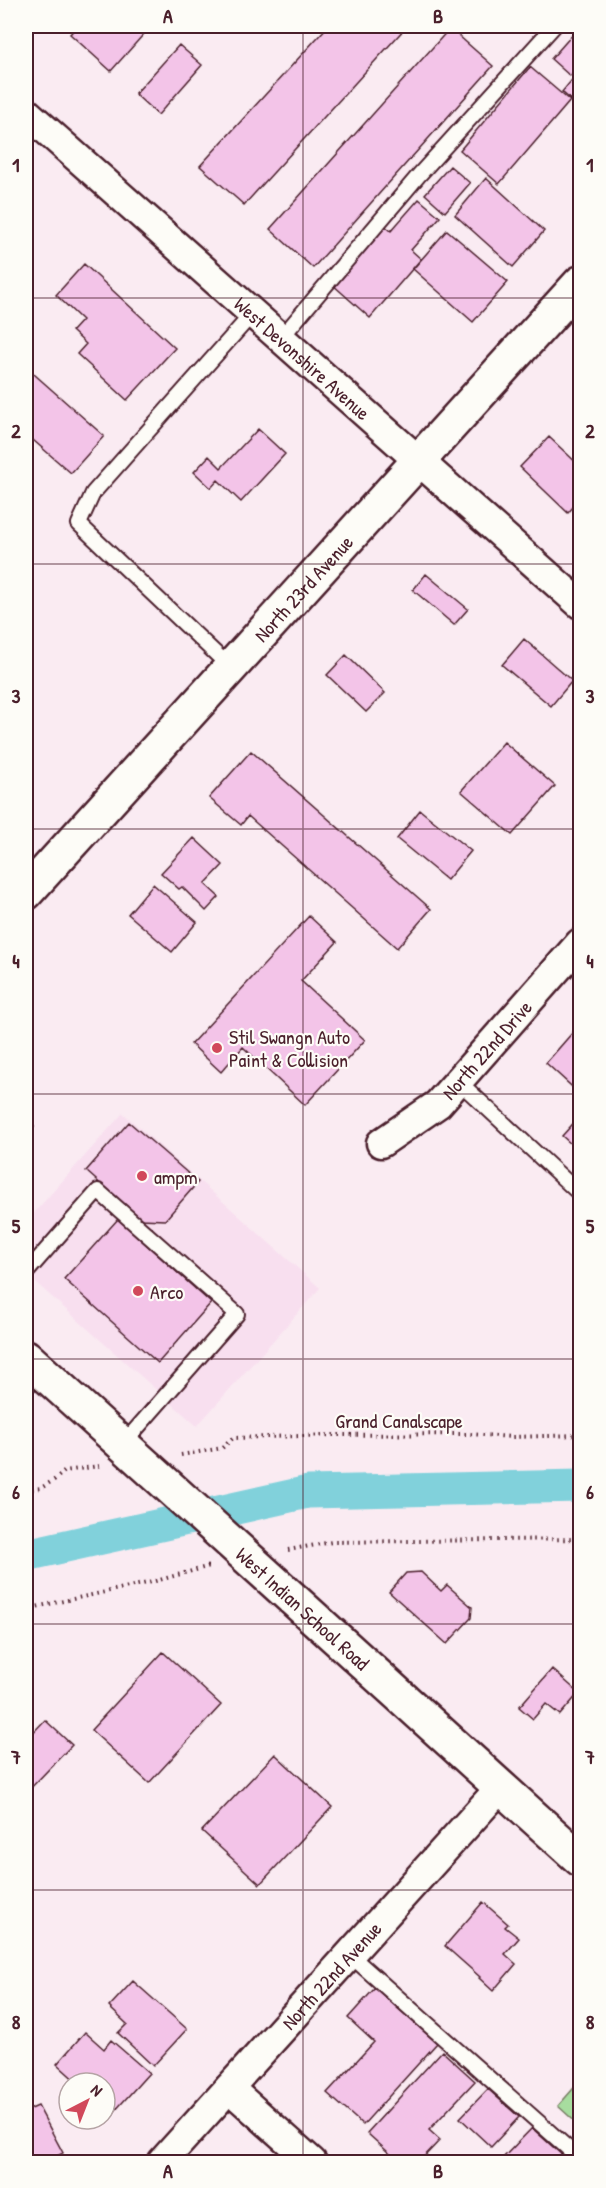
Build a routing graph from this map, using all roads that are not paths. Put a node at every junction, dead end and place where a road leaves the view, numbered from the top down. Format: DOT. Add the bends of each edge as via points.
graph roads {
  1 [pos="554,26"];
  2 [pos="26,112"];
  3 [pos="580,284"];
  4 [pos="253,313"];
  5 [pos="281,338"];
  6 [pos="420,460"];
  7 [pos="580,604"];
  8 [pos="231,668"];
  9 [pos="26,893"];
  10 [pos="580,943"];
  11 [pos="458,1081"];
  12 [pos="381,1143"];
  13 [pos="580,1194"];
  14 [pos="26,1273"];
  15 [pos="26,1357"];
  16 [pos="123,1444"];
  17 [pos="501,1787"];
  18 [pos="580,1859"];
  19 [pos="350,1955"];
  20 [pos="229,2088"];
  21 [pos="580,2159"];
  22 [pos="162,2163"];
  23 [pos="312,2163"];
  1 -- 5 [label="lane" via="419,175"];
  2 -- 4 [label="street, West Devonshire Avenue"];
  3 -- 6 [label="street, North 23rd Avenue"];
  4 -- 5 [label="street, West Devonshire Avenue"];
  4 -- 8 [label="lane" via="93,493 79,524"];
  5 -- 6 [label="street, West Devonshire Avenue"];
  6 -- 7 [label="street, West Devonshire Avenue"];
  6 -- 8 [label="street, North 23rd Avenue"];
  8 -- 9 [label="street, North 23rd Avenue"];
  10 -- 11 [label="street, North 22nd Drive"];
  11 -- 12 [label="street, North 22nd Drive" via="438,1104"];
  11 -- 13 [label="lane"];
  14 -- 16 [label="lane" via="98,1191 237,1314"];
  15 -- 16 [label="street, West Indian School Road"];
  16 -- 17 [label="street, West Indian School Road"];
  17 -- 18 [label="street, West Indian School Road"];
  17 -- 19 [label="street, North 22nd Avenue"];
  19 -- 20 [label="street, North 22nd Avenue"];
  19 -- 21 [label="lane"];
  20 -- 22 [label="street, North 22nd Avenue"];
  20 -- 23 [label="street"];
}
